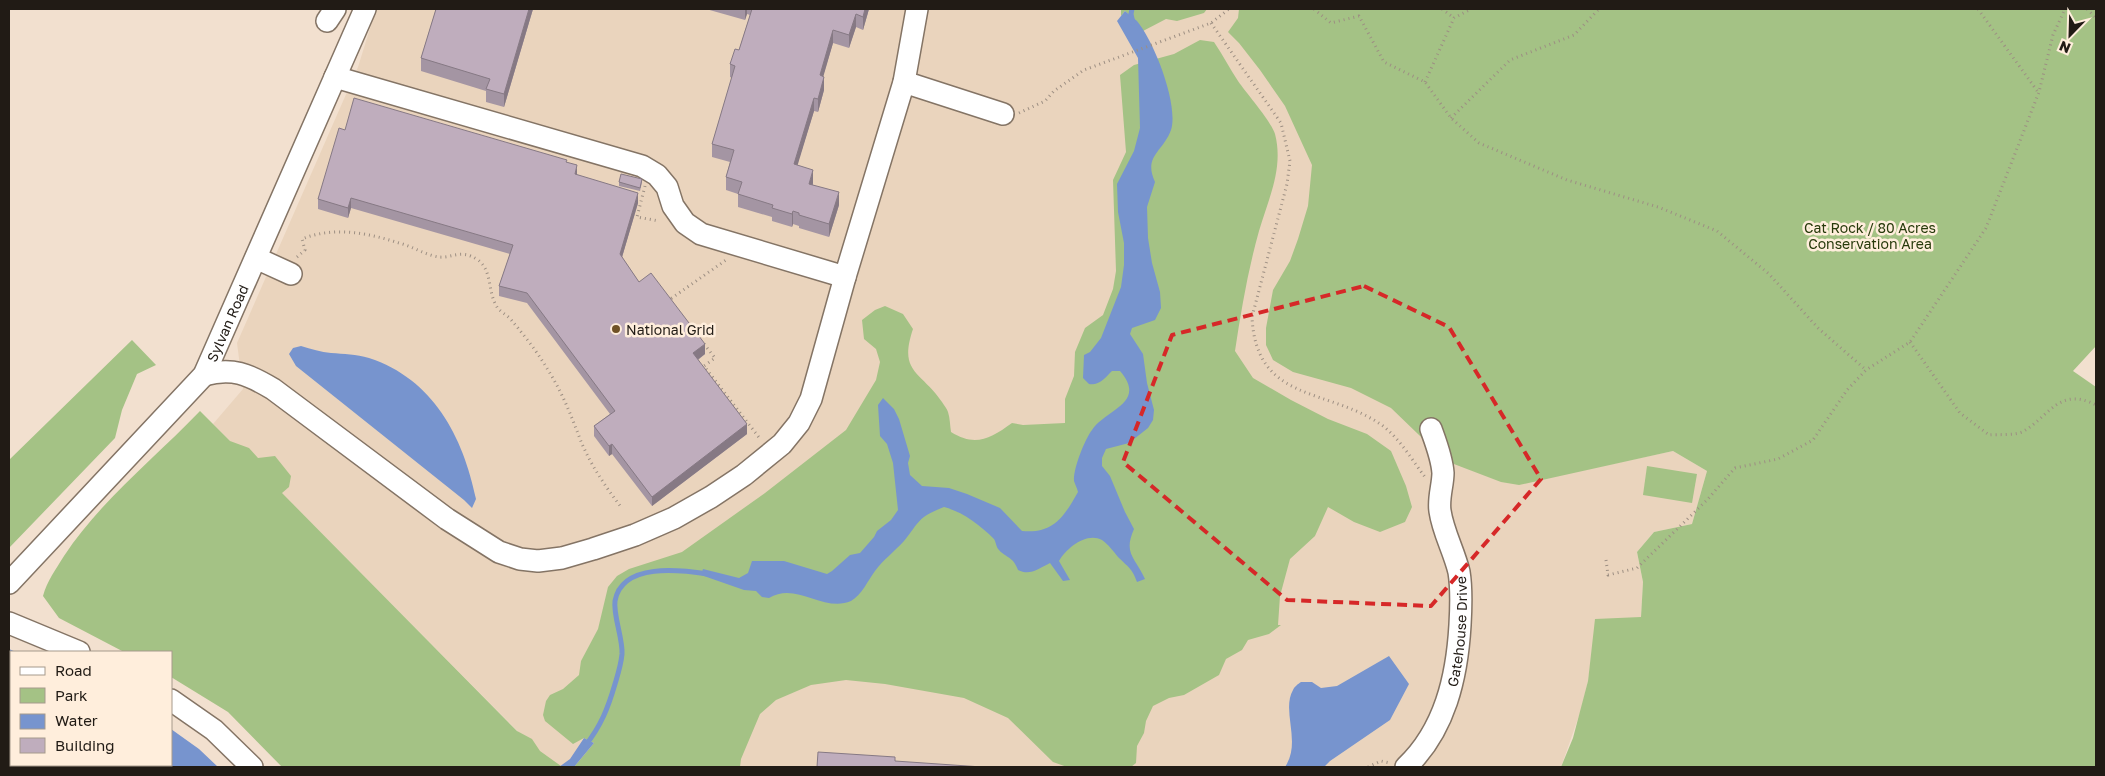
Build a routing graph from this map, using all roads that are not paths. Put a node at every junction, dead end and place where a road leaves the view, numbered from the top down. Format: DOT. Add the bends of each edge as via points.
graph roads {
  1 [pos="365,9"];
  2 [pos="917,9"];
  3 [pos="336,77"];
  4 [pos="904,82"];
  5 [pos="1003,114"];
  6 [pos="256,258"];
  7 [pos="293,266"];
  8 [pos="845,277"];
  9 [pos="204,375"];
  10 [pos="1431,429"];
  11 [pos="9,583"];
  12 [pos="9,623"];
  13 [pos="77,651"];
  14 [pos="172,701"];
  15 [pos="1400,765"];
  16 [pos="252,767"];
  1 -- 3 [label="street, Sylvan Road"];
  2 -- 4 [label="street"];
  3 -- 6 [label="street, Sylvan Road"];
  3 -- 8 [label="street" via="642,166 657,175 667,187 673,206 685,223 701,234"];
  4 -- 5 [label="street"];
  4 -- 8 [label="street"];
  6 -- 7 [label="street"];
  6 -- 9 [label="street, Sylvan Road"];
  8 -- 9 [label="street" via="811,399 799,423 782,444 711,497 666,522 562,558 538,561 500,552 447,519 273,388 239,373 221,370"];
  9 -- 11 [label="street, Sylvan Road"];
  10 -- 15 [label="street, Gatehouse Drive" via="1443,474 1439,508 1458,571 1462,598 1458,659 1439,723"];
  12 -- 13 [label="street"];
  14 -- 16 [label="street" via="214,730"];
}
